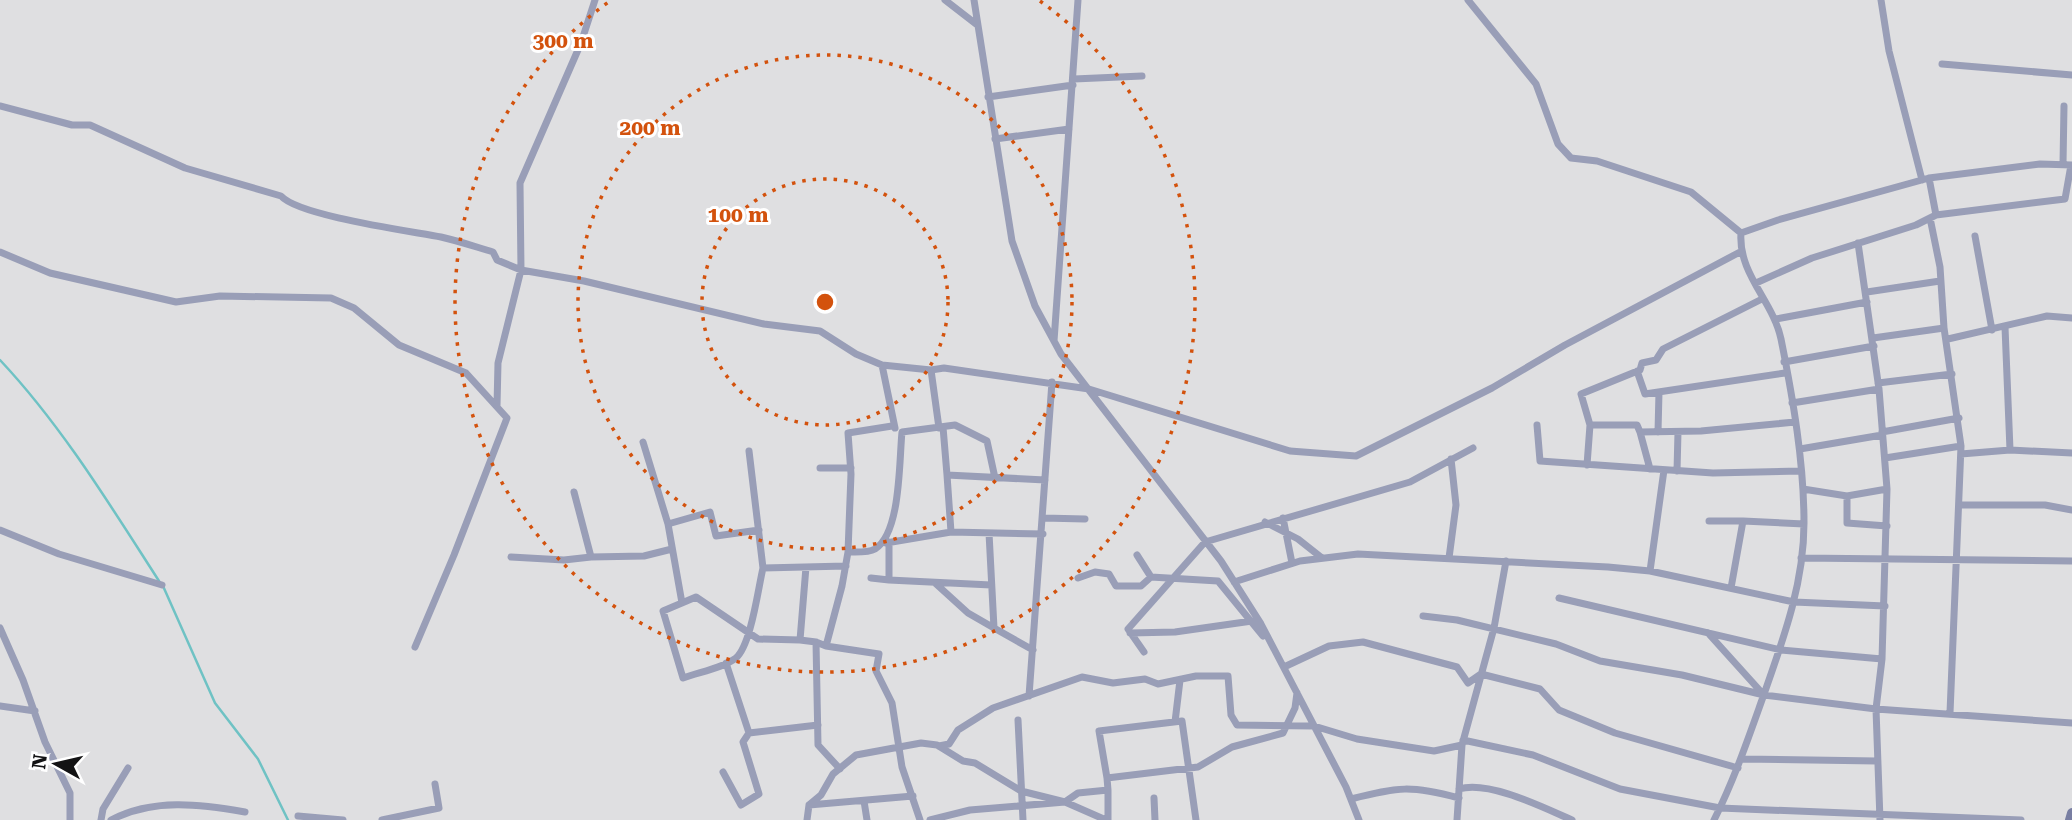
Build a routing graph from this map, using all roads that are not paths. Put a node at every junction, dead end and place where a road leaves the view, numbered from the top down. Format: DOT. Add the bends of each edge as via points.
graph roads {
  1 [pos="595,0"];
  2 [pos="945,0"];
  3 [pos="974,0"];
  4 [pos="1078,0"];
  5 [pos="1468,0"];
  6 [pos="1881,0"];
  7 [pos="976,24"];
  8 [pos="1942,64"];
  9 [pos="2072,75"];
  10 [pos="1142,76"];
  11 [pos="1074,82"];
  12 [pos="988,97"];
  13 [pos="0,106"];
  14 [pos="2064,106"];
  15 [pos="1069,129"];
  16 [pos="995,139"];
  17 [pos="2069,164"];
  18 [pos="1925,179"];
  19 [pos="1933,217"];
  20 [pos="1741,233"];
  21 [pos="1975,236"];
  22 [pos="1858,243"];
  23 [pos="0,252"];
  24 [pos="1740,252"];
  25 [pos="521,270"];
  26 [pos="1940,281"];
  27 [pos="1756,283"];
  28 [pos="1867,292"];
  29 [pos="1762,299"];
  30 [pos="1867,302"];
  31 [pos="2072,318"];
  32 [pos="1776,319"];
  33 [pos="2005,327"];
  34 [pos="1944,328"];
  35 [pos="1992,330"];
  36 [pos="1948,339"];
  37 [pos="1054,341"];
  38 [pos="1873,342"];
  39 [pos="1784,362"];
  40 [pos="882,365"];
  41 [pos="931,370"];
  42 [pos="1637,371"];
  43 [pos="1786,373"];
  44 [pos="1952,374"];
  45 [pos="1052,382"];
  46 [pos="1879,386"];
  47 [pos="1089,389"];
  48 [pos="1659,392"];
  49 [pos="1792,403"];
  50 [pos="497,407"];
  51 [pos="1959,418"];
  52 [pos="1795,422"];
  53 [pos="1537,425"];
  54 [pos="1590,425"];
  55 [pos="892,426"];
  56 [pos="941,427"];
  57 [pos="902,432"];
  58 [pos="1640,432"];
  59 [pos="1658,432"];
  60 [pos="1678,432"];
  61 [pos="1882,434"];
  62 [pos="643,442"];
  63 [pos="1473,449"];
  64 [pos="1800,449"];
  65 [pos="1961,450"];
  66 [pos="2010,450"];
  67 [pos="749,451"];
  68 [pos="2072,453"];
  69 [pos="1885,458"];
  70 [pos="1451,459"];
  71 [pos="1587,465"];
  72 [pos="820,468"];
  73 [pos="850,468"];
  74 [pos="1650,469"];
  75 [pos="1664,470"];
  76 [pos="1677,471"];
  77 [pos="1800,471"];
  78 [pos="947,475"];
  79 [pos="995,478"];
  80 [pos="1045,480"];
  81 [pos="1802,489"];
  82 [pos="1887,489"];
  83 [pos="573,492"];
  84 [pos="1847,496"];
  85 [pos="1961,505"];
  86 [pos="2072,510"];
  87 [pos="1283,518"];
  88 [pos="1043,519"];
  89 [pos="1086,519"];
  90 [pos="1709,521"];
  91 [pos="1743,521"];
  92 [pos="1265,522"];
  93 [pos="668,524"];
  94 [pos="1804,524"];
  95 [pos="1887,526"];
  96 [pos="0,530"];
  97 [pos="759,530"];
  98 [pos="951,532"];
  99 [pos="989,533"];
  100 [pos="1043,534"];
  101 [pos="1287,535"];
  102 [pos="1205,542"];
  103 [pos="886,543"];
  104 [pos="672,549"];
  105 [pos="848,552"];
  106 [pos="1137,555"];
  107 [pos="511,556"];
  108 [pos="591,557"];
  109 [pos="1322,558"];
  110 [pos="1449,558"];
  111 [pos="1801,558"];
  112 [pos="1886,560"];
  113 [pos="1506,561"];
  114 [pos="2072,561"];
  115 [pos="1959,562"];
  116 [pos="1292,563"];
  117 [pos="846,566"];
  118 [pos="806,567"];
  119 [pos="763,568"];
  120 [pos="1650,572"];
  121 [pos="1151,577"];
  122 [pos="871,578"];
  123 [pos="1079,578"];
  124 [pos="1170,578"];
  125 [pos="889,580"];
  126 [pos="1234,582"];
  127 [pos="935,583"];
  128 [pos="162,585"];
  129 [pos="991,585"];
  130 [pos="1731,588"];
  131 [pos="1559,598"];
  132 [pos="1794,602"];
  133 [pos="682,603"];
  134 [pos="1885,607"];
  135 [pos="1423,616"];
  136 [pos="1252,621"];
  137 [pos="0,628"];
  138 [pos="994,628"];
  139 [pos="1494,628"];
  140 [pos="747,632"];
  141 [pos="1707,632"];
  142 [pos="1130,633"];
  143 [pos="800,640"];
  144 [pos="816,642"];
  145 [pos="826,646"];
  146 [pos="415,647"];
  147 [pos="1033,650"];
  148 [pos="1780,650"];
  149 [pos="1144,652"];
  150 [pos="1278,656"];
  151 [pos="1882,659"];
  152 [pos="726,663"];
  153 [pos="1284,667"];
  154 [pos="1481,674"];
  155 [pos="1180,680"];
  156 [pos="1297,692"];
  157 [pos="1763,695"];
  158 [pos="1029,697"];
  159 [pos="0,706"];
  160 [pos="1876,709"];
  161 [pos="35,711"];
  162 [pos="1950,713"];
  163 [pos="1018,720"];
  164 [pos="1175,722"];
  165 [pos="2072,723"];
  166 [pos="818,725"];
  167 [pos="1314,726"];
  168 [pos="1287,727"];
  169 [pos="749,733"];
  170 [pos="1462,742"];
  171 [pos="939,746"];
  172 [pos="900,749"];
  173 [pos="1742,759"];
  174 [pos="1877,761"];
  175 [pos="1189,767"];
  176 [pos="128,768"];
  177 [pos="1738,768"];
  178 [pos="840,769"];
  179 [pos="723,772"];
  180 [pos="1107,778"];
  181 [pos="435,784"];
  182 [pos="1459,789"];
  183 [pos="1108,790"];
  184 [pos="1021,791"];
  185 [pos="913,796"];
  186 [pos="1154,798"];
  187 [pos="1459,798"];
  188 [pos="1351,799"];
  189 [pos="864,801"];
  190 [pos="1065,802"];
  191 [pos="808,805"];
  192 [pos="1023,806"];
  193 [pos="1720,808"];
  194 [pos="245,812"];
  195 [pos="2072,813"];
  196 [pos="298,816"];
  197 [pos="1880,817"];
  198 [pos="70,820"];
  199 [pos="101,820"];
  200 [pos="111,820"];
  201 [pos="344,820"];
  202 [pos="382,820"];
  203 [pos="807,820"];
  204 [pos="867,820"];
  205 [pos="920,820"];
  206 [pos="930,820"];
  207 [pos="1023,820"];
  208 [pos="1107,820"];
  209 [pos="1155,820"];
  210 [pos="1196,820"];
  211 [pos="1359,820"];
  212 [pos="1457,820"];
  213 [pos="1572,820"];
  214 [pos="1714,820"];
  215 [pos="2021,820"];
  216 [pos="2070,820"];
  1 -- 25 [label="street" via="520,183"];
  2 -- 7 [label="street"];
  3 -- 7 [label="street"];
  4 -- 11 [label="street"];
  5 -- 20 [label="street" via="1536,84 1558,145 1572,158 1597,161 1690,192"];
  6 -- 18 [label="street" via="1889,51"];
  7 -- 12 [label="street"];
  8 -- 9 [label="street"];
  10 -- 11 [label="street"];
  11 -- 12 [label="street"];
  11 -- 15 [label="street"];
  12 -- 16 [label="street"];
  13 -- 25 [label="street" via="72,125 90,125 185,169 281,195 287,203 327,215 494,251 497,260"];
  14 -- 17 [label="street"];
  15 -- 16 [label="street"];
  15 -- 37 [label="street"];
  16 -- 37 [label="street" via="1012,241 1035,306"];
  17 -- 18 [label="street"];
  17 -- 19 [label="street" via="2065,199"];
  18 -- 19 [label="street"];
  18 -- 20 [label="street"];
  19 -- 22 [label="street"];
  19 -- 26 [label="street"];
  20 -- 24 [label="street"];
  21 -- 35 [label="street"];
  22 -- 27 [label="street"];
  22 -- 28 [label="street"];
  23 -- 50 [label="street" via="50,273 176,302 220,296 331,298 354,308 400,345 466,373"];
  24 -- 27 [label="street"];
  24 -- 47 [label="street" via="1492,388 1356,456 1290,451"];
  25 -- 40 [label="street" via="764,324 820,331"];
  25 -- 50 [label="street" via="498,363"];
  26 -- 28 [label="street"];
  26 -- 34 [label="street"];
  27 -- 29 [label="street"];
  28 -- 30 [label="street"];
  29 -- 32 [label="street"];
  29 -- 42 [label="street" via="1663,349 1656,360 1642,363"];
  30 -- 32 [label="street"];
  30 -- 38 [label="street"];
  31 -- 33 [label="street" via="2047,316"];
  32 -- 39 [label="street"];
  33 -- 35 [label="street"];
  33 -- 66 [label="street"];
  34 -- 36 [label="street"];
  34 -- 38 [label="street"];
  35 -- 36 [label="street"];
  36 -- 44 [label="street"];
  37 -- 47 [label="street"];
  38 -- 39 [label="street"];
  38 -- 46 [label="street"];
  39 -- 43 [label="street"];
  40 -- 41 [label="street"];
  40 -- 55 [label="street"];
  41 -- 45 [label="street"];
  41 -- 56 [label="street"];
  42 -- 48 [label="street" via="1645,394"];
  42 -- 54 [label="street" via="1581,394"];
  43 -- 48 [label="street"];
  43 -- 49 [label="street"];
  44 -- 46 [label="street"];
  44 -- 51 [label="street"];
  45 -- 47 [label="street"];
  45 -- 80 [label="street"];
  46 -- 49 [label="street"];
  46 -- 61 [label="street"];
  47 -- 102 [label="street"];
  48 -- 59 [label="street"];
  49 -- 52 [label="street"];
  50 -- 146 [label="street" via="507,418"];
  51 -- 61 [label="street"];
  51 -- 65 [label="street"];
  52 -- 60 [label="street"];
  52 -- 64 [label="street"];
  53 -- 71 [label="street" via="1540,461"];
  54 -- 58 [label="street" via="1637,425"];
  54 -- 71 [label="street"];
  55 -- 57 [label="street"];
  55 -- 73 [label="street" via="848,433"];
  56 -- 57 [label="street"];
  56 -- 78 [label="street"];
  56 -- 79 [label="street" via="955,425 987,441"];
  57 -- 103 [label="street" via="895,512"];
  58 -- 59 [label="street"];
  58 -- 74 [label="street"];
  59 -- 60 [label="street"];
  60 -- 76 [label="street"];
  61 -- 64 [label="street"];
  61 -- 69 [label="street"];
  62 -- 93 [label="street"];
  63 -- 70 [label="street"];
  64 -- 77 [label="street"];
  65 -- 66 [label="street"];
  65 -- 69 [label="street"];
  65 -- 85 [label="street"];
  66 -- 68 [label="street"];
  67 -- 97 [label="street"];
  69 -- 82 [label="street"];
  70 -- 87 [label="street" via="1410,482"];
  70 -- 110 [label="street" via="1456,505"];
  71 -- 74 [label="street"];
  72 -- 73 [label="street"];
  73 -- 105 [label="street"];
  74 -- 75 [label="street"];
  75 -- 76 [label="street"];
  75 -- 120 [label="street"];
  76 -- 77 [label="street"];
  77 -- 81 [label="street"];
  78 -- 79 [label="street"];
  78 -- 98 [label="street"];
  79 -- 80 [label="street"];
  80 -- 88 [label="street"];
  81 -- 84 [label="street"];
  81 -- 94 [label="street"];
  82 -- 84 [label="street"];
  82 -- 95 [label="street"];
  83 -- 108 [label="street"];
  84 -- 95 [label="street" via="1847,523"];
  85 -- 86 [label="street" via="2045,505"];
  85 -- 115 [label="street"];
  87 -- 92 [label="street"];
  87 -- 101 [label="street"];
  88 -- 89 [label="street"];
  88 -- 100 [label="street"];
  90 -- 91 [label="street"];
  91 -- 94 [label="street"];
  91 -- 130 [label="street"];
  92 -- 101 [label="street"];
  92 -- 102 [label="street"];
  93 -- 97 [label="street" via="710,512 716,536"];
  93 -- 104 [label="street"];
  94 -- 111 [label="street"];
  95 -- 112 [label="street"];
  96 -- 128 [label="street" via="59,554"];
  97 -- 119 [label="street"];
  98 -- 99 [label="street"];
  98 -- 103 [label="street"];
  99 -- 100 [label="street"];
  99 -- 129 [label="street"];
  100 -- 147 [label="street"];
  101 -- 109 [label="street"];
  101 -- 116 [label="street"];
  102 -- 124 [label="street"];
  102 -- 126 [label="street"];
  103 -- 105 [label="street" via="873,551"];
  103 -- 125 [label="street"];
  104 -- 108 [label="street" via="645,556"];
  104 -- 133 [label="street"];
  105 -- 117 [label="street"];
  106 -- 121 [label="street"];
  107 -- 108 [label="street"];
  109 -- 110 [label="street" via="1358,554"];
  109 -- 116 [label="street"];
  110 -- 113 [label="street"];
  111 -- 112 [label="street"];
  111 -- 132 [label="street"];
  112 -- 115 [label="street"];
  112 -- 134 [label="street"];
  113 -- 120 [label="street"];
  113 -- 139 [label="street"];
  114 -- 115 [label="street"];
  115 -- 162 [label="street"];
  116 -- 126 [label="street"];
  117 -- 118 [label="street"];
  117 -- 145 [label="street"];
  118 -- 119 [label="street"];
  118 -- 143 [label="street"];
  119 -- 140 [label="street"];
  120 -- 130 [label="street"];
  121 -- 123 [label="street" via="1141,586 1116,586 1109,574 1095,572"];
  121 -- 124 [label="street"];
  122 -- 125 [label="street"];
  124 -- 136 [label="street" via="1218,581"];
  124 -- 142 [label="street" via="1128,629"];
  125 -- 127 [label="street"];
  126 -- 150 [label="street"];
  127 -- 129 [label="street"];
  127 -- 138 [label="street" via="968,613"];
  129 -- 138 [label="street"];
  130 -- 132 [label="street"];
  131 -- 141 [label="street"];
  132 -- 134 [label="street"];
  132 -- 148 [label="street"];
  133 -- 140 [label="street" via="696,597"];
  133 -- 152 [label="street" via="663,611 683,678"];
  134 -- 151 [label="street"];
  135 -- 139 [label="street"];
  136 -- 142 [label="street"];
  136 -- 150 [label="street"];
  137 -- 161 [label="street"];
  138 -- 147 [label="street"];
  139 -- 154 [label="street"];
  139 -- 157 [label="street" via="1600,661"];
  140 -- 143 [label="street" via="758,639"];
  140 -- 152 [label="street" via="743,650"];
  141 -- 148 [label="street"];
  141 -- 157 [label="street"];
  142 -- 149 [label="street"];
  143 -- 144 [label="street"];
  144 -- 145 [label="street"];
  144 -- 166 [label="street"];
  145 -- 172 [label="street" via="879,654 876,671 892,703"];
  147 -- 158 [label="street"];
  148 -- 151 [label="street"];
  148 -- 157 [label="street"];
  150 -- 153 [label="street"];
  151 -- 160 [label="street"];
  152 -- 169 [label="street"];
  153 -- 154 [label="street" via="1329,646 1363,642 1457,667 1468,683"];
  153 -- 156 [label="street"];
  154 -- 170 [label="street"];
  154 -- 177 [label="street" via="1540,689 1559,710 1615,733"];
  155 -- 158 [label="street" via="1113,683 1082,677"];
  155 -- 164 [label="street"];
  155 -- 168 [label="street" via="1228,676 1231,715 1237,726"];
  156 -- 167 [label="street"];
  156 -- 168 [label="street"];
  157 -- 160 [label="street"];
  157 -- 173 [label="street"];
  158 -- 171 [label="street" via="993,708 958,730 949,744"];
  159 -- 161 [label="street"];
  160 -- 162 [label="street"];
  160 -- 174 [label="street"];
  161 -- 198 [label="street" via="70,793"];
  162 -- 165 [label="street"];
  163 -- 184 [label="street"];
  164 -- 175 [label="street" via="1182,721"];
  164 -- 180 [label="street" via="1100,731"];
  166 -- 169 [label="street"];
  166 -- 178 [label="street" via="818,745"];
  167 -- 168 [label="street"];
  167 -- 170 [label="street" via="1357,739 1434,751"];
  167 -- 188 [label="street"];
  168 -- 175 [label="street" via="1283,733 1233,747 1198,767"];
  169 -- 179 [label="street" via="743,742 759,794 741,805"];
  170 -- 182 [label="street"];
  170 -- 193 [label="street" via="1533,755 1620,789"];
  171 -- 172 [label="street" via="921,743"];
  171 -- 184 [label="street"];
  172 -- 178 [label="street" via="856,755"];
  172 -- 185 [label="street"];
  173 -- 174 [label="street"];
  173 -- 177 [label="street"];
  174 -- 197 [label="street"];
  175 -- 180 [label="street"];
  175 -- 210 [label="street"];
  176 -- 199 [label="street"];
  177 -- 193 [label="street"];
  178 -- 191 [label="street"];
  180 -- 183 [label="street"];
  181 -- 202 [label="street" via="439,808"];
  182 -- 187 [label="street"];
  182 -- 213 [label="street" via="1483,789 1532,802"];
  183 -- 190 [label="street" via="1077,793"];
  183 -- 208 [label="street"];
  184 -- 190 [label="street"];
  184 -- 192 [label="street"];
  185 -- 189 [label="street"];
  185 -- 205 [label="street"];
  186 -- 209 [label="street"];
  187 -- 188 [label="street" via="1399,787"];
  187 -- 212 [label="street"];
  188 -- 211 [label="street"];
  189 -- 191 [label="street"];
  189 -- 204 [label="street"];
  190 -- 192 [label="street"];
  190 -- 208 [label="street"];
  191 -- 203 [label="street"];
  192 -- 206 [label="street" via="971,810"];
  192 -- 207 [label="street"];
  193 -- 197 [label="street"];
  193 -- 214 [label="street"];
  194 -- 200 [label="street" via="173,803 148,806"];
  195 -- 216 [label="street"];
  196 -- 201 [label="street"];
  197 -- 215 [label="street"];
}
